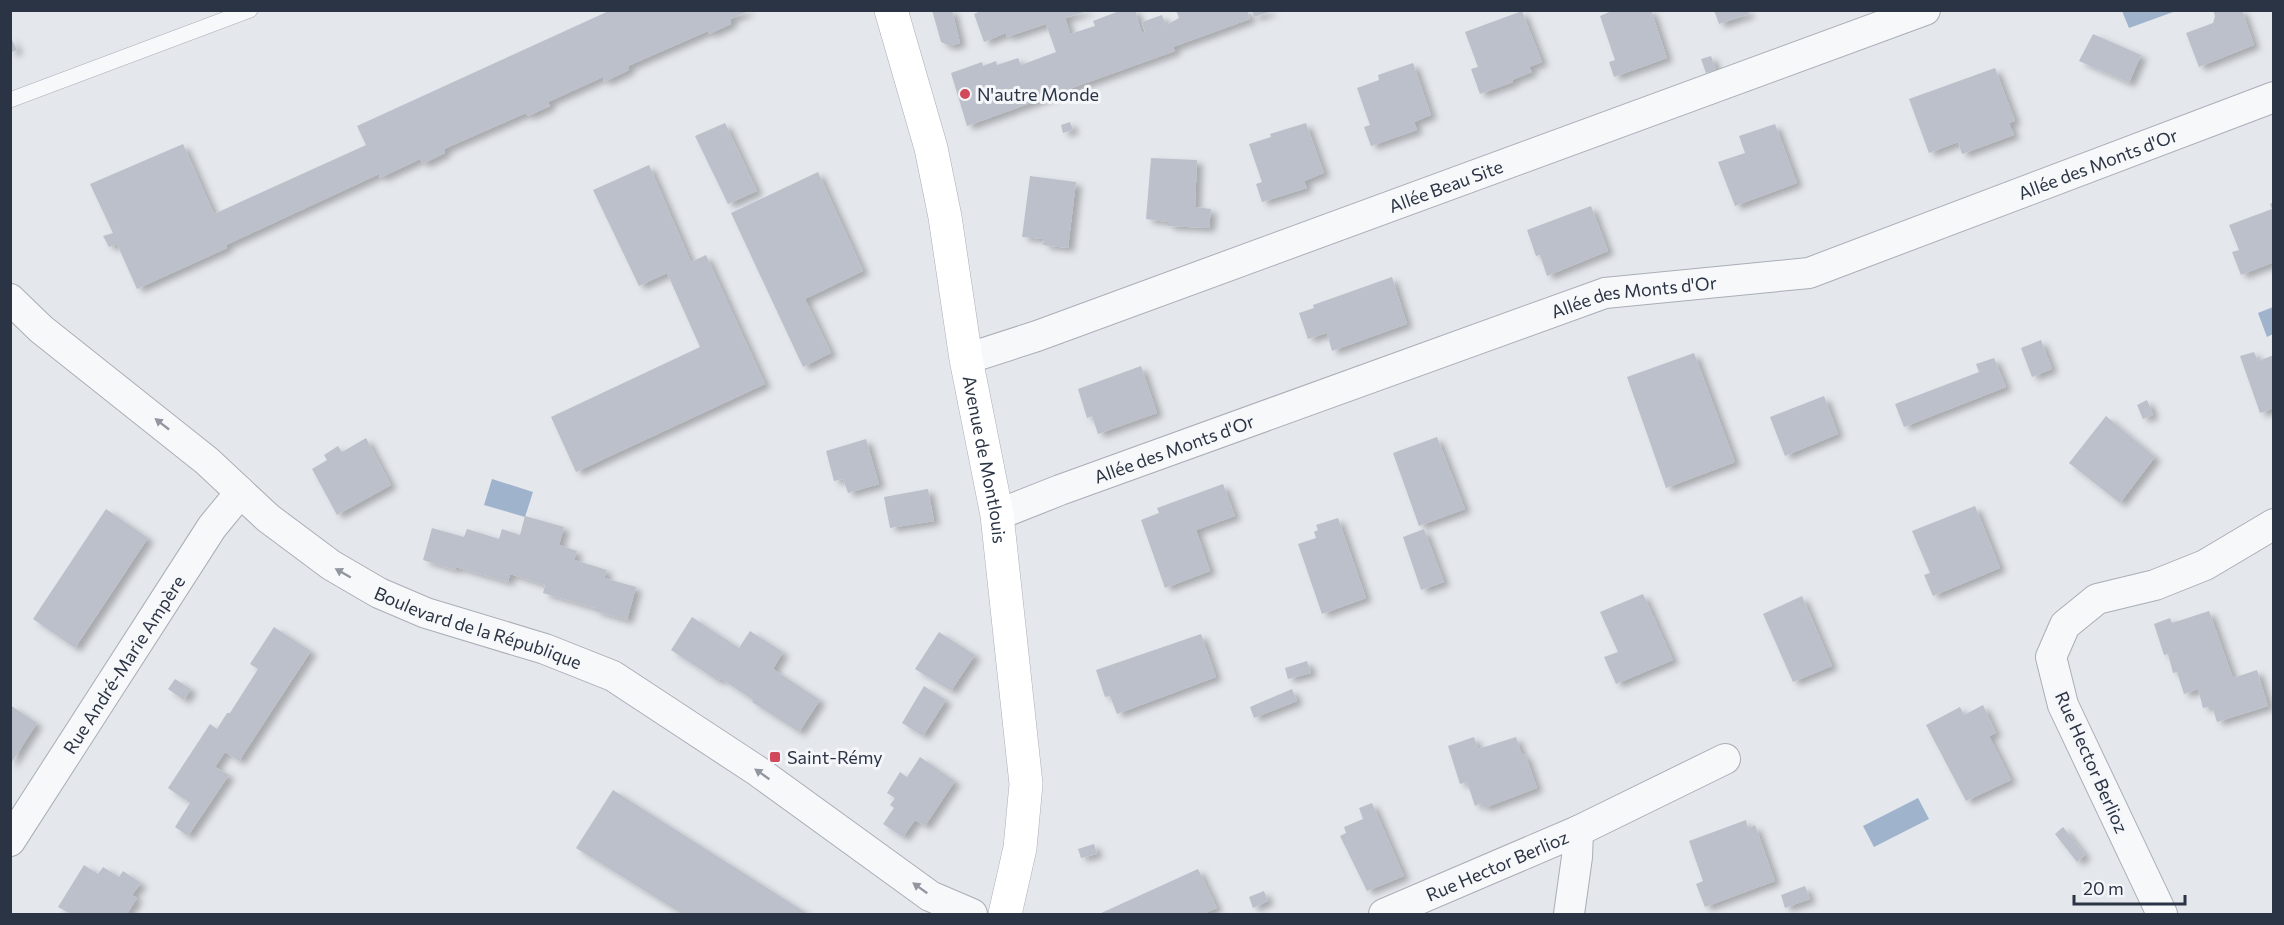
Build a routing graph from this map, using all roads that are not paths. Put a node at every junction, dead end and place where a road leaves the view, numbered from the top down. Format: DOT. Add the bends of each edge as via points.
graph roads {
  1 [pos="250,10"];
  2 [pos="891,10"];
  3 [pos="1925,10"];
  4 [pos="2274,97"];
  5 [pos="10,100"];
  6 [pos="10,299"];
  7 [pos="966,359"];
  8 [pos="239,491"];
  9 [pos="997,515"];
  10 [pos="2274,524"];
  11 [pos="1725,759"];
  12 [pos="1578,831"];
  13 [pos="10,841"];
  14 [pos="972,915"];
  15 [pos="1005,915"];
  16 [pos="1384,915"];
  17 [pos="1569,915"];
  18 [pos="2162,915"];
  1 -- 5 [label="lane"];
  2 -- 7 [label="street, Avenue de Montlouis" via="931,148"];
  3 -- 7 [label="street, Allée Beau Site"];
  4 -- 9 [label="street, Allée des Monts d'Or" via="1809,273 1605,293"];
  8 -- 6 [label="street, Boulevard de la République, one-way" via="41,329"];
  7 -- 9 [label="street, Avenue de Montlouis"];
  8 -- 13 [label="street, Rue André-Marie Ampère"];
  14 -- 8 [label="street, Boulevard de la République, one-way" via="930,896 759,772 613,676 379,594 331,566"];
  9 -- 15 [label="street, Avenue de Montlouis" via="1026,784 1020,848"];
  10 -- 18 [label="street, Rue Hector Berlioz" via="2205,565 2155,585 2097,599 2065,626 2051,657 2063,705"];
  11 -- 12 [label="street, Rue Hector Berlioz"];
  12 -- 16 [label="street, Rue Hector Berlioz"];
  12 -- 17 [label="street, Rue Hector Berlioz"];
}
